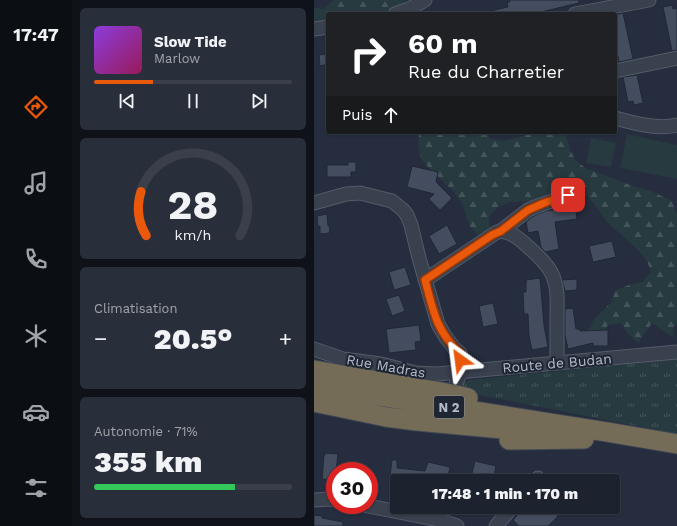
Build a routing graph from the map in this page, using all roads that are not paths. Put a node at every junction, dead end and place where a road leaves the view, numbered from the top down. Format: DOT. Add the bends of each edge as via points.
graph roads {
  1 [pos="425,0"];
  2 [pos="649,0"];
  3 [pos="400,12"];
  4 [pos="586,12"];
  5 [pos="326,27"];
  6 [pos="314,29"];
  7 [pos="677,58"];
  8 [pos="617,71"];
  9 [pos="617,118"];
  10 [pos="677,126"];
  11 [pos="568,195"];
  12 [pos="314,203"];
  13 [pos="501,231"];
  14 [pos="425,280"];
  15 [pos="314,349"];
  16 [pos="677,352"];
  17 [pos="558,363"];
  18 [pos="314,370"];
  19 [pos="460,372"];
  20 [pos="314,383"];
  21 [pos="453,394"];
  22 [pos="314,402"];
  23 [pos="314,414"];
  24 [pos="584,434"];
  25 [pos="677,444"];
  26 [pos="677,455"];
  27 [pos="326,499"];
  28 [pos="314,500"];
  29 [pos="378,508"];
  30 [pos="506,514"];
  31 [pos="456,526"];
  32 [pos="496,526"];
  1 -- 3 [label="street"];
  2 -- 4 [label="street"];
  5 -- 6 [label="street"];
  7 -- 8 [label="street"];
  9 -- 10 [label="street" via="662,128"];
  11 -- 13 [label="street" via="528,210"];
  12 -- 14 [label="street" via="360,193 395,204 403,210 411,225"];
  13 -- 14 [label="street"];
  13 -- 17 [label="street" via="522,242 552,273 557,292"];
  14 -- 19 [label="street" via="438,324 460,353"];
  15 -- 19 [label="street, Rue Madras" via="343,359 416,373"];
  16 -- 17 [label="street, Route de Budan"];
  17 -- 19 [label="street, Route de Budan"];
  18 -- 21 [label="highway"];
  19 -- 21 [label="street"];
  20 -- 24 [label="highway, N 2"];
  21 -- 24 [label="highway" via="567,420"];
  22 -- 24 [label="highway, N 2" via="417,421"];
  23 -- 24 [label="highway" via="421,434 462,438 522,440"];
  24 -- 25 [label="highway, N 2"];
  24 -- 26 [label="highway, N 2"];
  27 -- 28 [label="street"];
  29 -- 31 [label="street" via="440,520"];
  30 -- 32 [label="street"];
}
